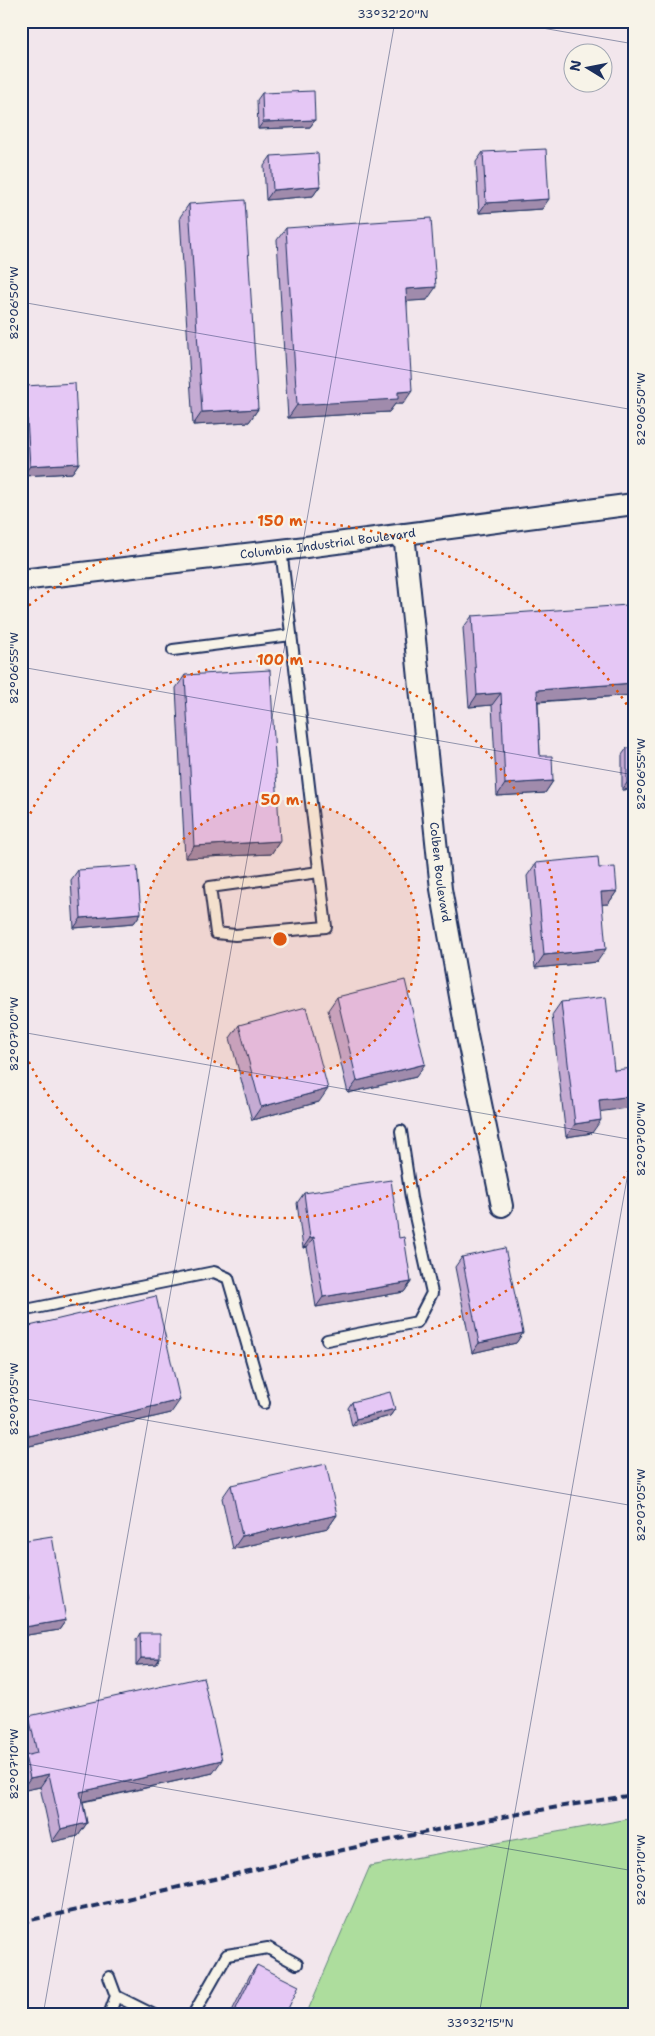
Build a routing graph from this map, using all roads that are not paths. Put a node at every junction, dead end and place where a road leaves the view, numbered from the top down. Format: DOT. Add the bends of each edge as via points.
graph roads {
  1 [pos="634,504"];
  2 [pos="404,534"];
  3 [pos="281,549"];
  4 [pos="21,580"];
  5 [pos="291,635"];
  6 [pos="173,650"];
  7 [pos="319,872"];
  8 [pos="401,1131"];
  9 [pos="502,1206"];
  10 [pos="21,1311"];
  11 [pos="327,1340"];
  12 [pos="264,1403"];
  13 [pos="297,1964"];
  14 [pos="109,1978"];
  15 [pos="116,1996"];
  16 [pos="109,2015"];
  17 [pos="154,2015"];
  18 [pos="193,2015"];
  1 -- 2 [label="street, Columbia Industrial Boulevard"];
  2 -- 3 [label="street, Columbia Industrial Boulevard"];
  2 -- 9 [label="street, Colben Boulevard" via="441,889 466,1036"];
  3 -- 4 [label="street, Columbia Industrial Boulevard"];
  3 -- 5 [label="lane"];
  5 -- 6 [label="lane"];
  5 -- 7 [label="lane"];
  7 -- 7 [label="lane" via="326,927 235,935 216,933 210,887"];
  8 -- 11 [label="lane" via="411,1198 432,1293 417,1322"];
  10 -- 12 [label="lane" via="214,1272 228,1278"];
  13 -- 18 [label="lane" via="268,1948 227,1955"];
  14 -- 15 [label="lane"];
  15 -- 16 [label="lane"];
  15 -- 17 [label="lane"];
}
